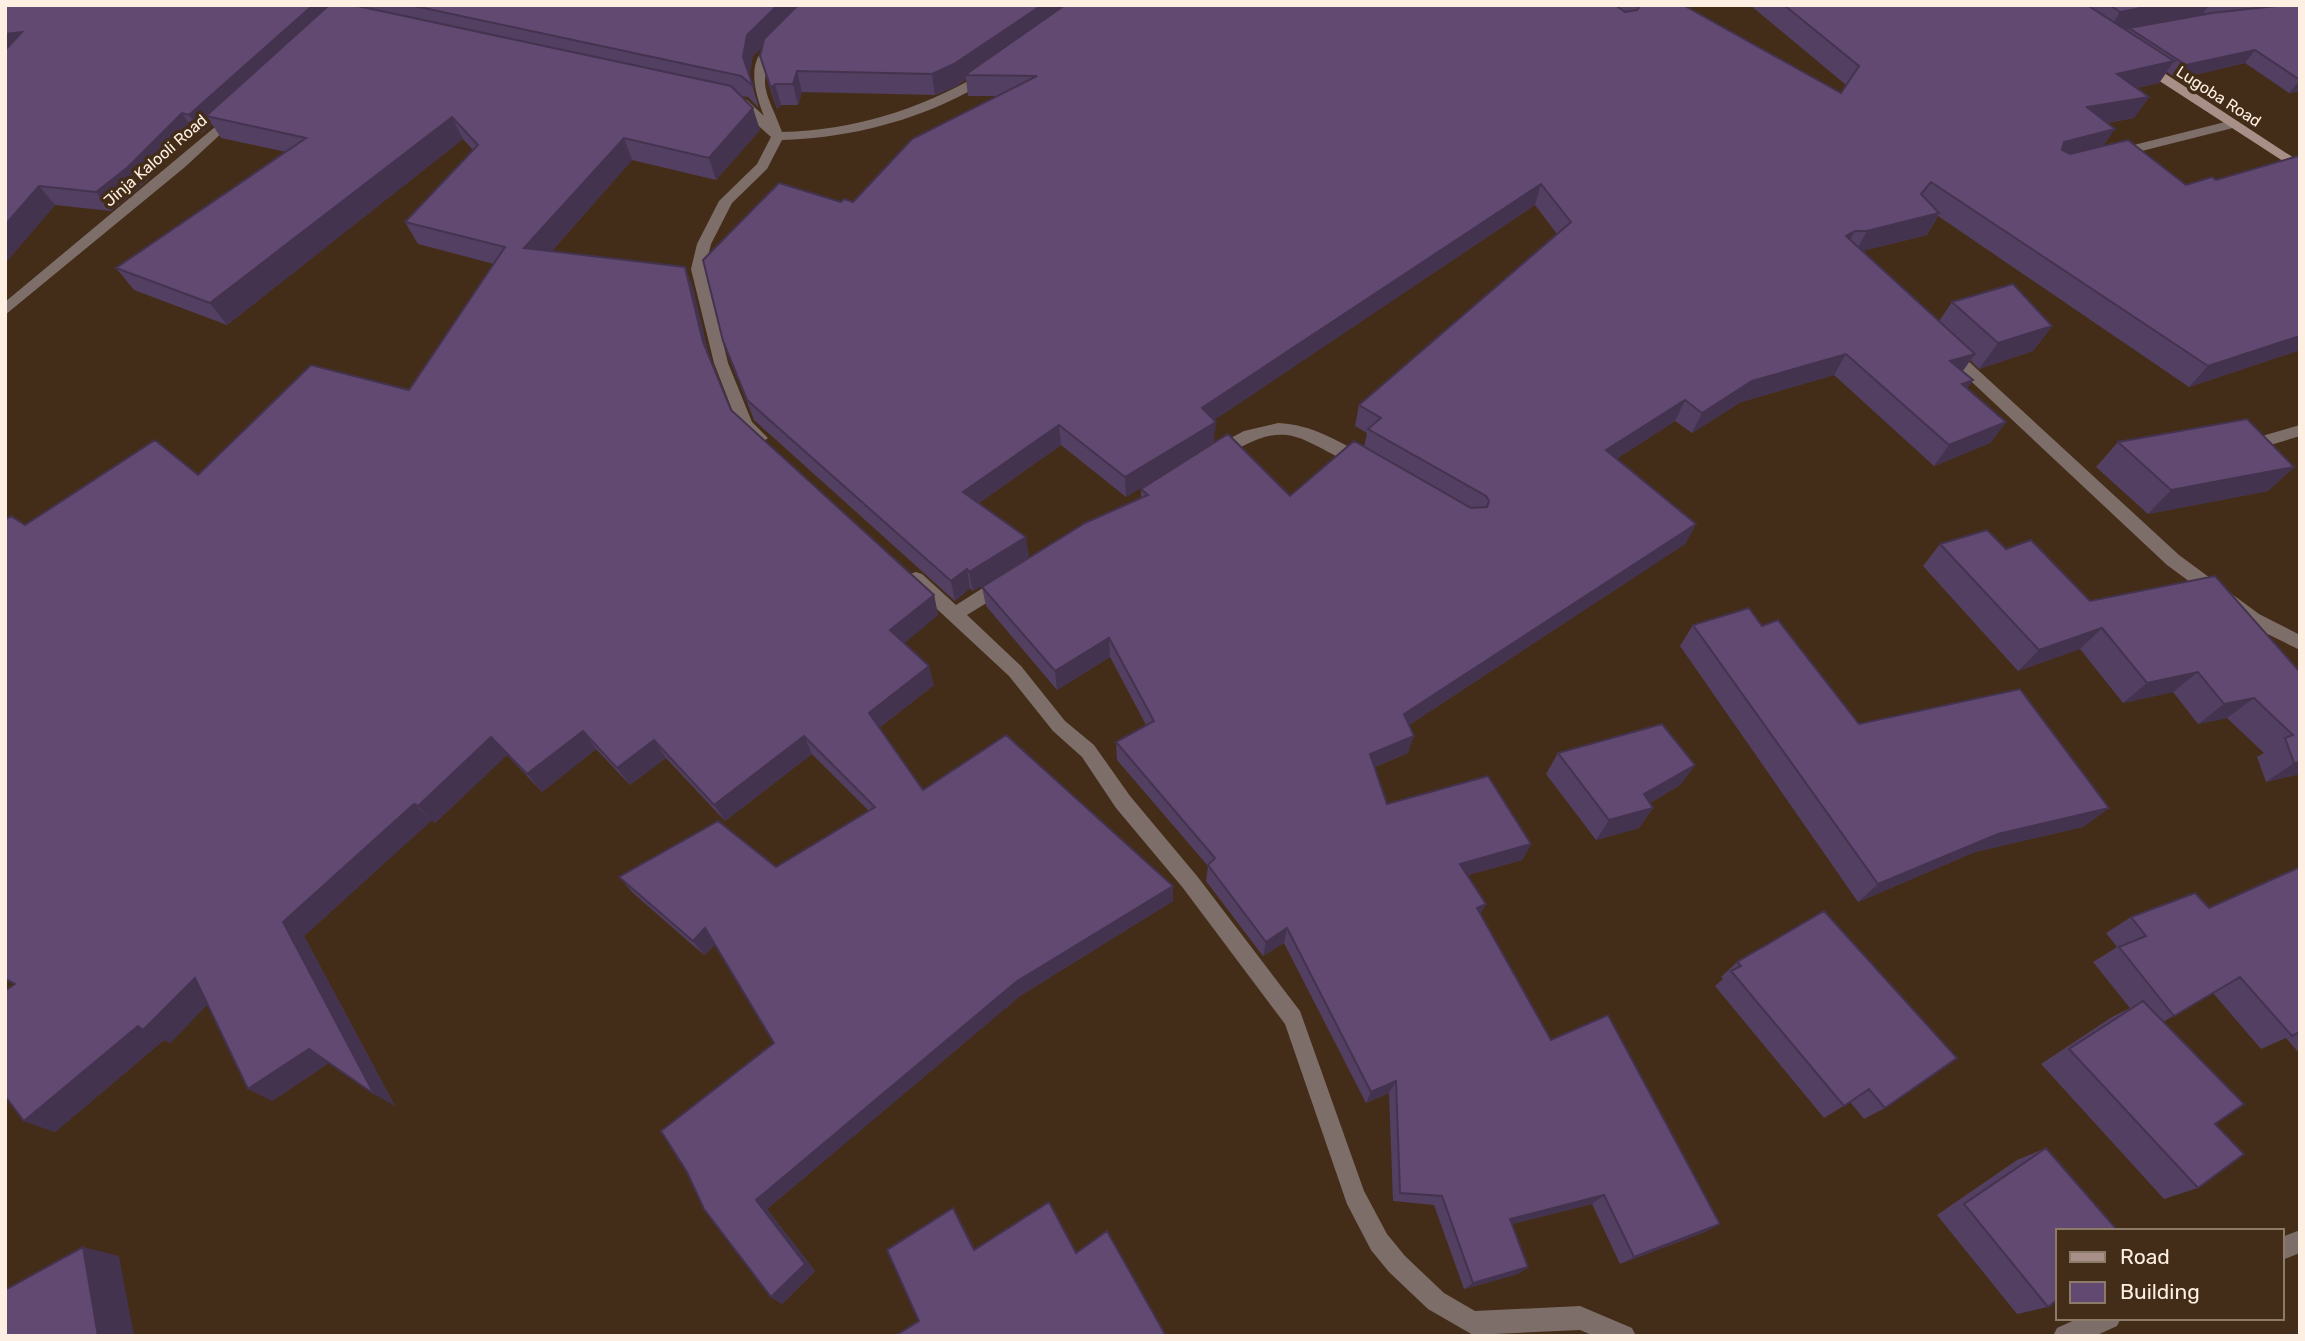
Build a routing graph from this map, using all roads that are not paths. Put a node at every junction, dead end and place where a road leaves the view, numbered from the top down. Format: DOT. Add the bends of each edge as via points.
graph roads {
  1 [pos="786,37"];
  2 [pos="2140,62"];
  3 [pos="998,69"];
  4 [pos="730,100"];
  5 [pos="246,103"];
  6 [pos="2233,124"];
  7 [pos="778,136"];
  8 [pos="2105,156"];
  9 [pos="2300,168"];
  10 [pos="5,310"];
  11 [pos="1940,344"];
  12 [pos="2300,430"];
  13 [pos="2267,440"];
  14 [pos="776,452"];
  15 [pos="1199,463"];
  16 [pos="1379,470"];
  17 [pos="905,569"];
  18 [pos="1024,571"];
  19 [pos="955,614"];
  20 [pos="2300,643"];
  21 [pos="2104,1320"];
  22 [pos="1624,1336"];
  23 [pos="2065,1336"];
  1 -- 7 [label="street" via="761,58 757,77"];
  2 -- 6 [label="street, Lugoba Road"];
  3 -- 7 [label="street" via="908,115 808,136"];
  4 -- 7 [label="street" via="743,103"];
  5 -- 10 [label="street, Jinja Kalooli Road"];
  6 -- 8 [label="street"];
  6 -- 9 [label="street, Lugoba Road"];
  7 -- 14 [label="street" via="762,166 726,201 704,244 698,269 720,363 746,425"];
  11 -- 20 [label="street" via="2173,560 2253,619"];
  12 -- 13 [label="street"];
  15 -- 16 [label="street" via="1228,444 1288,429 1332,444"];
  17 -- 19 [label="street"];
  18 -- 19 [label="street"];
  19 -- 22 [label="street" via="1088,751 1293,1018 1354,1196 1378,1242 1397,1264 1436,1301 1473,1323 1580,1318"];
  21 -- 23 [label="street"];
}
